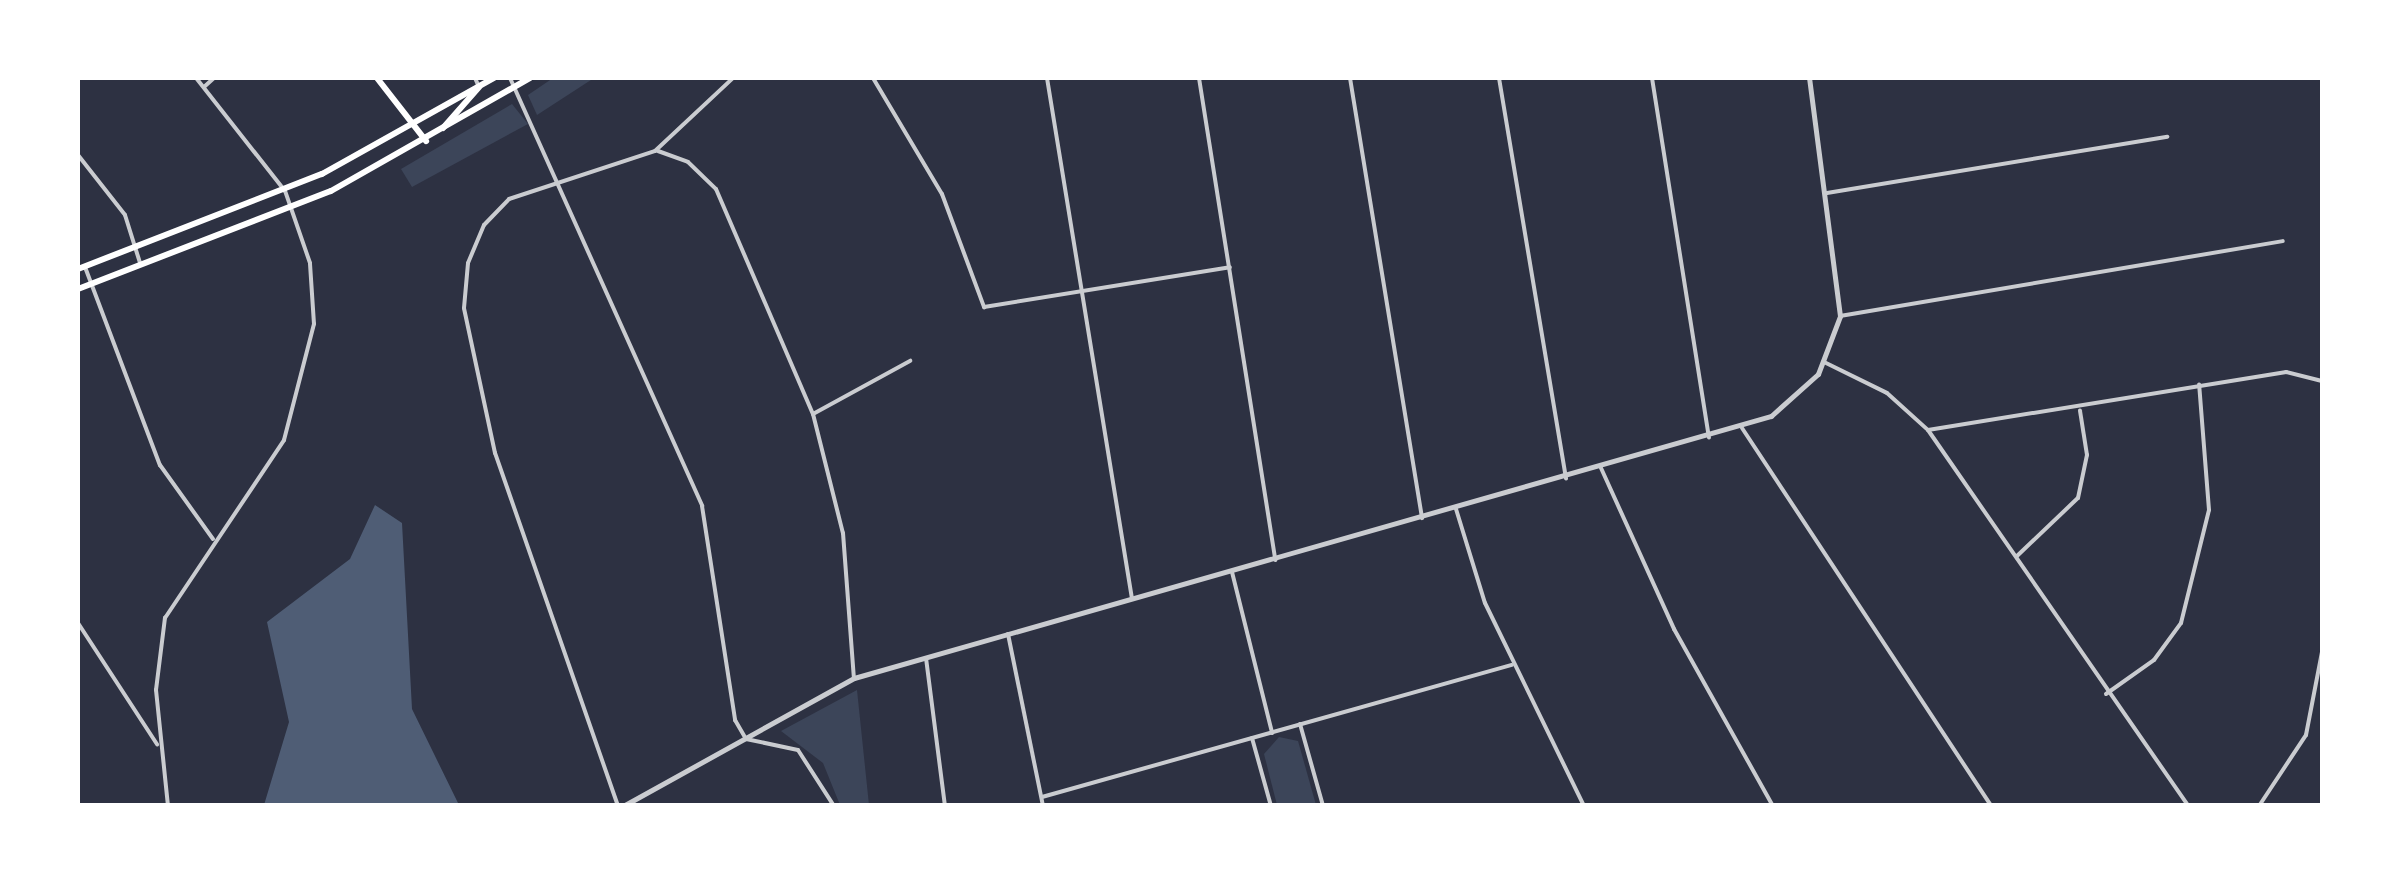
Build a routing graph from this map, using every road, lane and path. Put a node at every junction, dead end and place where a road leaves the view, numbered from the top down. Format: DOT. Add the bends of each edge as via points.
graph roads {
  1 [pos="196,78"];
  2 [pos="214,78"];
  3 [pos="376,78"];
  4 [pos="475,78"];
  5 [pos="494,78"];
  6 [pos="510,78"];
  7 [pos="530,78"];
  8 [pos="734,78"];
  9 [pos="873,78"];
  10 [pos="1047,78"];
  11 [pos="1199,78"];
  12 [pos="1350,78"];
  13 [pos="1499,78"];
  14 [pos="1652,78"];
  15 [pos="1809,78"];
  16 [pos="204,87"];
  17 [pos="479,87"];
  18 [pos="515,88"];
  19 [pos="416,124"];
  20 [pos="435,136"];
  21 [pos="2167,137"];
  22 [pos="426,141"];
  23 [pos="655,150"];
  24 [pos="78,154"];
  25 [pos="561,176"];
  26 [pos="285,191"];
  27 [pos="1828,193"];
  28 [pos="292,208"];
  29 [pos="2283,241"];
  30 [pos="137,249"];
  31 [pos="81,268"];
  32 [pos="141,268"];
  33 [pos="1230,268"];
  34 [pos="90,284"];
  35 [pos="78,289"];
  36 [pos="1080,290"];
  37 [pos="1840,316"];
  38 [pos="910,361"];
  39 [pos="1824,362"];
  40 [pos="2322,381"];
  41 [pos="2199,384"];
  42 [pos="2079,409"];
  43 [pos="813,414"];
  44 [pos="1742,428"];
  45 [pos="1928,430"];
  46 [pos="1710,438"];
  47 [pos="1600,468"];
  48 [pos="1566,478"];
  49 [pos="1456,509"];
  50 [pos="1422,518"];
  51 [pos="214,539"];
  52 [pos="2017,556"];
  53 [pos="1276,560"];
  54 [pos="1232,572"];
  55 [pos="1132,600"];
  56 [pos="78,623"];
  57 [pos="1008,634"];
  58 [pos="2322,652"];
  59 [pos="926,658"];
  60 [pos="1512,665"];
  61 [pos="854,678"];
  62 [pos="2106,694"];
  63 [pos="1300,724"];
  64 [pos="1272,732"];
  65 [pos="1252,738"];
  66 [pos="746,739"];
  67 [pos="158,744"];
  68 [pos="1042,796"];
  69 [pos="1583,805"];
  70 [pos="168,806"];
  71 [pos="620,806"];
  72 [pos="834,806"];
  73 [pos="945,806"];
  74 [pos="1043,806"];
  75 [pos="1271,806"];
  76 [pos="1322,806"];
  77 [pos="1772,806"];
  78 [pos="1991,806"];
  79 [pos="2188,806"];
  80 [pos="2259,806"];
  1 -- 16 [label="street"];
  2 -- 16 [label="street"];
  3 -- 19 [label="main road"];
  4 -- 17 [label="street"];
  5 -- 17 [label="main road"];
  6 -- 18 [label="street"];
  7 -- 18 [label="main road"];
  8 -- 23 [label="street"];
  9 -- 36 [label="street" via="942,194 976,300 984,307"];
  10 -- 36 [label="street"];
  11 -- 33 [label="street"];
  12 -- 50 [label="street"];
  13 -- 48 [label="street"];
  14 -- 46 [label="street"];
  15 -- 27 [label="street"];
  16 -- 26 [label="street"];
  17 -- 19 [label="main road"];
  17 -- 20 [label="main road"];
  18 -- 20 [label="main road"];
  18 -- 25 [label="street"];
  19 -- 22 [label="main road"];
  19 -- 26 [label="main road"];
  20 -- 22 [label="main road"];
  21 -- 27 [label="street"];
  22 -- 28 [label="main road"];
  23 -- 25 [label="street"];
  23 -- 43 [label="street" via="688,162 716,189"];
  24 -- 30 [label="street" via="118,202"];
  25 -- 66 [label="street" via="702,506 726,687"];
  25 -- 71 [label="street" via="509,199 484,225 464,308 522,539"];
  26 -- 28 [label="street"];
  26 -- 30 [label="main road"];
  27 -- 37 [label="street"];
  28 -- 32 [label="main road"];
  28 -- 51 [label="street" via="314,300 307,372 272,462"];
  29 -- 37 [label="street"];
  30 -- 31 [label="main road"];
  30 -- 32 [label="street"];
  31 -- 34 [label="street"];
  32 -- 34 [label="main road"];
  33 -- 36 [label="street"];
  33 -- 53 [label="street"];
  34 -- 35 [label="main road"];
  34 -- 51 [label="street" via="160,466"];
  36 -- 55 [label="street"];
  37 -- 39 [label="street"];
  38 -- 43 [label="street"];
  39 -- 44 [label="street" via="1785,406"];
  39 -- 45 [label="street" via="1887,393"];
  40 -- 41 [label="street" via="2286,372"];
  41 -- 42 [label="street"];
  41 -- 62 [label="street" via="2209,510 2181,623 2154,660"];
  42 -- 45 [label="street"];
  42 -- 52 [label="street" via="2087,455 2078,498"];
  43 -- 61 [label="street" via="843,533"];
  44 -- 46 [label="street"];
  44 -- 78 [label="street"];
  45 -- 52 [label="street"];
  46 -- 47 [label="street"];
  47 -- 48 [label="street"];
  47 -- 77 [label="street" via="1674,629"];
  48 -- 49 [label="street"];
  49 -- 50 [label="street"];
  49 -- 60 [label="street"];
  50 -- 53 [label="street"];
  51 -- 67 [label="street" via="165,618"];
  52 -- 62 [label="street"];
  53 -- 54 [label="street"];
  54 -- 55 [label="street"];
  54 -- 64 [label="street"];
  55 -- 57 [label="street"];
  56 -- 67 [label="street"];
  57 -- 59 [label="street"];
  57 -- 68 [label="street"];
  58 -- 80 [label="street" via="2306,735"];
  59 -- 61 [label="street"];
  59 -- 73 [label="street"];
  60 -- 63 [label="street"];
  60 -- 69 [label="street"];
  61 -- 66 [label="street"];
  62 -- 79 [label="street"];
  63 -- 64 [label="street"];
  63 -- 76 [label="street"];
  64 -- 65 [label="street"];
  65 -- 68 [label="street"];
  65 -- 75 [label="street"];
  66 -- 71 [label="street"];
  66 -- 72 [label="street" via="798,750"];
  67 -- 70 [label="street"];
  68 -- 74 [label="street"];
}
